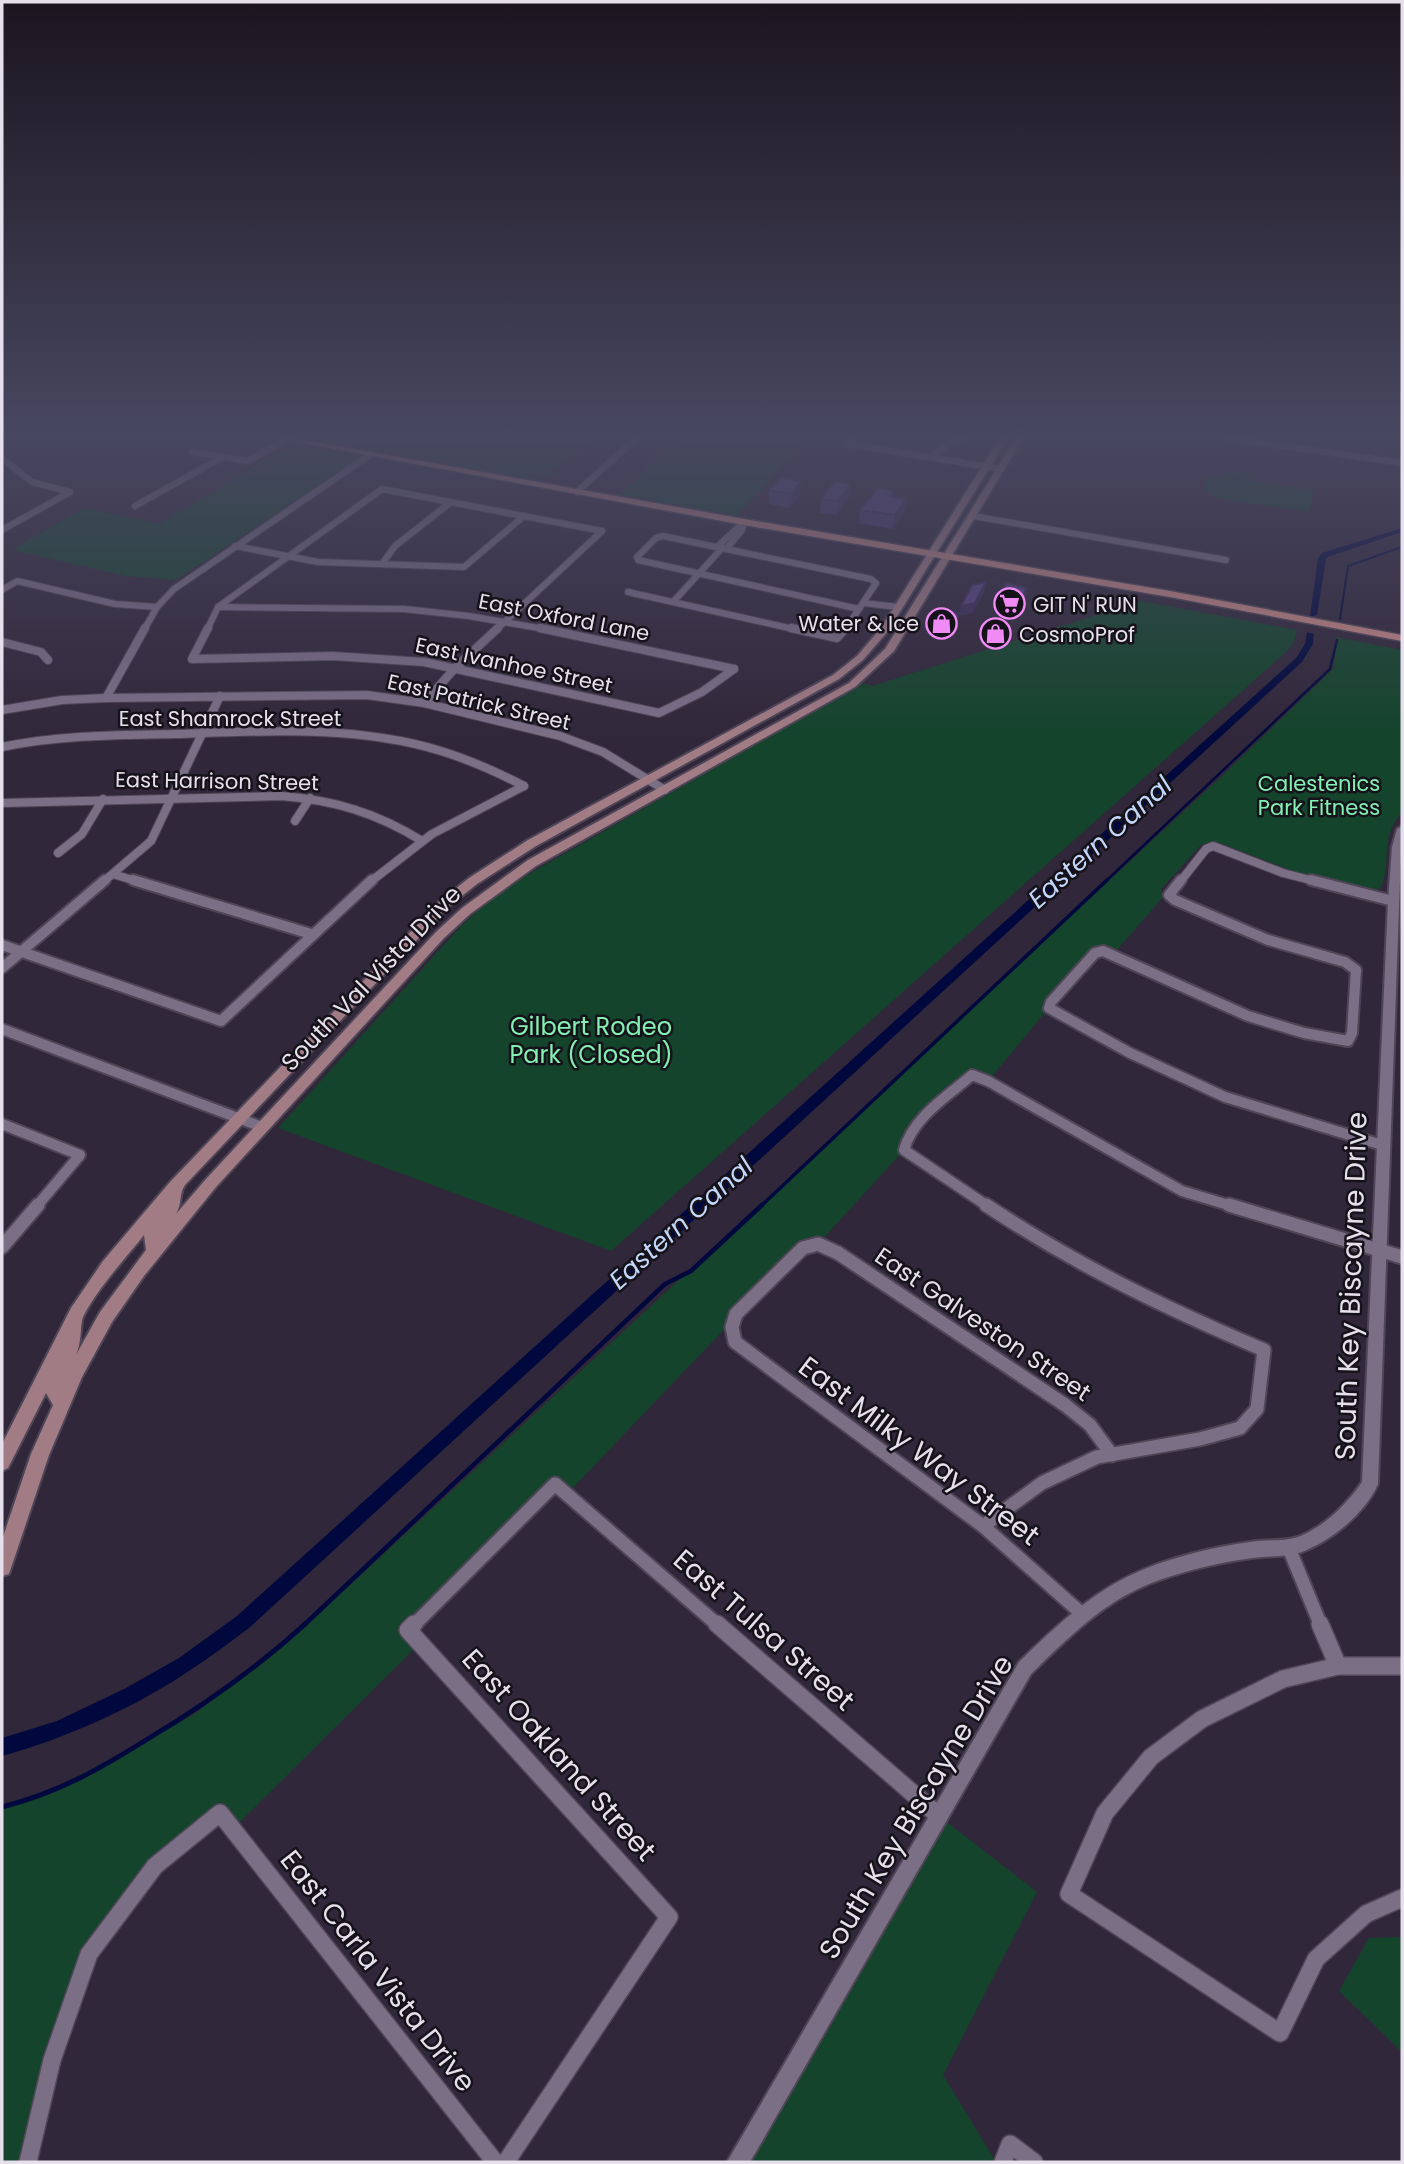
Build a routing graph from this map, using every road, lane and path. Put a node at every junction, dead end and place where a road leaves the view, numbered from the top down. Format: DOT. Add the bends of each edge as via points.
graph roads {
  1 [pos="252,534"];
  2 [pos="318,534"];
  3 [pos="410,534"];
  4 [pos="503,534"];
  5 [pos="599,534"];
  6 [pos="738,534"];
  7 [pos="808,534"];
  8 [pos="945,534"];
  9 [pos="962,534"];
  10 [pos="1087,534"];
  11 [pos="234,546"];
  12 [pos="723,547"];
  13 [pos="286,557"];
  14 [pos="931,557"];
  15 [pos="946,560"];
  16 [pos="1226,560"];
  17 [pos="382,564"];
  18 [pos="699,573"];
  19 [pos="2,590"];
  20 [pos="628,592"];
  21 [pos="1113,593"];
  22 [pos="1170,594"];
  23 [pos="674,601"];
  24 [pos="863,603"];
  25 [pos="157,607"];
  26 [pos="218,607"];
  27 [pos="898,607"];
  28 [pos="915,611"];
  29 [pos="506,621"];
  30 [pos="1402,638"];
  31 [pos="2,642"];
  32 [pos="1402,646"];
  33 [pos="48,660"];
  34 [pos="456,667"];
  35 [pos="220,696"];
  36 [pos="804,696"];
  37 [pos="106,698"];
  38 [pos="424,703"];
  39 [pos="820,704"];
  40 [pos="2,710"];
  41 [pos="659,713"];
  42 [pos="201,733"];
  43 [pos="2,747"];
  44 [pos="650,781"];
  45 [pos="665,790"];
  46 [pos="173,798"];
  47 [pos="310,798"];
  48 [pos="103,799"];
  49 [pos="2,803"];
  50 [pos="295,821"];
  51 [pos="1402,829"];
  52 [pos="422,841"];
  53 [pos="58,853"];
  54 [pos="113,874"];
  55 [pos="1394,901"];
  56 [pos="311,934"];
  57 [pos="2,946"];
  58 [pos="20,952"];
  59 [pos="2,968"];
  60 [pos="2,1029"];
  61 [pos="239,1118"];
  62 [pos="2,1124"];
  63 [pos="262,1127"];
  64 [pos="1382,1145"];
  65 [pos="175,1186"];
  66 [pos="2,1247"];
  67 [pos="153,1251"];
  68 [pos="1380,1251"];
  69 [pos="1402,1258"];
  70 [pos="77,1313"];
  71 [pos="732,1327"];
  72 [pos="62,1404"];
  73 [pos="1112,1455"];
  74 [pos="2,1462"];
  75 [pos="983,1526"];
  76 [pos="1289,1546"];
  77 [pos="2,1567"];
  78 [pos="1081,1613"];
  79 [pos="408,1630"];
  80 [pos="1338,1666"];
  81 [pos="1402,1666"];
  82 [pos="939,1816"];
  83 [pos="1402,1898"];
  84 [pos="29,2162"];
  85 [pos="495,2162"];
  86 [pos="506,2162"];
  87 [pos="738,2162"];
  88 [pos="1003,2162"];
  89 [pos="1034,2162"];
  1 -- 11 [label="street"];
  2 -- 13 [label="street"];
  3 -- 17 [label="street"];
  4 -- 17 [label="street" via="464,567"];
  5 -- 29 [label="street"];
  6 -- 12 [label="street"];
  7 -- 14 [label="main road"];
  8 -- 14 [label="main road, South Val Vista Drive"];
  9 -- 15 [label="main road, South Val Vista Drive"];
  10 -- 16 [label="street"];
  11 -- 13 [label="street"];
  11 -- 25 [label="street" via="182,581"];
  12 -- 18 [label="street"];
  12 -- 18 [label="street" via="660,537 637,557 638,561"];
  12 -- 24 [label="street" via="874,580"];
  13 -- 17 [label="street"];
  13 -- 26 [label="street"];
  14 -- 15 [label="main road"];
  14 -- 27 [label="main road, South Val Vista Drive"];
  15 -- 21 [label="main road"];
  15 -- 22 [label="main road"];
  15 -- 28 [label="main road, South Val Vista Drive"];
  18 -- 23 [label="street"];
  18 -- 24 [label="street"];
  19 -- 25 [label="street" via="17,581 115,604"];
  20 -- 23 [label="street"];
  21 -- 22 [label="main road"];
  21 -- 32 [label="main road"];
  22 -- 30 [label="main road"];
  23 -- 24 [label="street" via="837,638"];
  24 -- 27 [label="street"];
  25 -- 37 [label="street"];
  26 -- 29 [label="street, East Oxford Lane" via="427,611"];
  26 -- 34 [label="street, East Ivanhoe Street" via="192,659 381,658"];
  27 -- 28 [label="main road"];
  27 -- 36 [label="main road, South Val Vista Drive" via="860,658"];
  28 -- 39 [label="main road, South Val Vista Drive" via="878,663"];
  29 -- 34 [label="street"];
  29 -- 41 [label="street, East Oxford Lane" via="734,669 702,692"];
  31 -- 33 [label="street" via="41,652"];
  34 -- 38 [label="street"];
  34 -- 41 [label="street, East Ivanhoe Street"];
  35 -- 37 [label="street, East Patrick Street"];
  35 -- 38 [label="street, East Patrick Street" via="367,695"];
  35 -- 42 [label="street"];
  36 -- 39 [label="main road"];
  36 -- 44 [label="main road, South Val Vista Drive"];
  37 -- 40 [label="street, East Patrick Street"];
  38 -- 44 [label="street, East Patrick Street" via="560,736 603,752"];
  39 -- 45 [label="main road, South Val Vista Drive"];
  42 -- 43 [label="street, East Shamrock Street" via="60,737"];
  42 -- 46 [label="street"];
  42 -- 52 [label="street, East Shamrock Street" via="307,732 375,738 472,761 524,786"];
  44 -- 45 [label="street, East Patrick Street"];
  44 -- 61 [label="main road, South Val Vista Drive" via="533,843 443,904"];
  45 -- 63 [label="main road, South Val Vista Drive" via="532,863 466,911"];
  46 -- 47 [label="street, East Harrison Street"];
  46 -- 48 [label="street, East Harrison Street"];
  46 -- 54 [label="street" via="151,841"];
  47 -- 50 [label="street"];
  47 -- 52 [label="street, East Harrison Street" via="374,813"];
  48 -- 49 [label="street, East Harrison Street"];
  48 -- 53 [label="street" via="82,834"];
  51 -- 55 [label="street, South Key Biscayne Drive" via="1396,847"];
  52 -- 56 [label="street"];
  54 -- 56 [label="street"];
  54 -- 58 [label="street"];
  55 -- 64 [label="street, South Key Biscayne Drive"];
  55 -- 64 [label="street" via="1283,873 1213,846 1169,895 1268,940 1345,962 1356,970 1348,1041 1248,1016 1103,951 1096,953 1049,1008 1207,1090"];
  56 -- 58 [label="street" via="221,1021"];
  57 -- 58 [label="street"];
  58 -- 59 [label="street"];
  60 -- 61 [label="street"];
  61 -- 63 [label="street"];
  61 -- 65 [label="main road, South Val Vista Drive"];
  62 -- 66 [label="street" via="80,1155"];
  63 -- 67 [label="main road, South Val Vista Drive"];
  64 -- 68 [label="street, South Key Biscayne Drive"];
  65 -- 67 [label="main road" via="173,1206 151,1237"];
  65 -- 70 [label="main road, South Val Vista Drive"];
  67 -- 72 [label="main road, South Val Vista Drive" via="106,1317"];
  68 -- 69 [label="street"];
  68 -- 73 [label="street" via="1182,1191 972,1075 919,1123 905,1140 904,1150 1095,1272 1265,1350 1257,1409 1240,1428"];
  68 -- 76 [label="street, South Key Biscayne Drive" via="1370,1484 1340,1522"];
  70 -- 72 [label="main road" via="72,1346 53,1390"];
  70 -- 74 [label="main road, South Val Vista Drive"];
  71 -- 73 [label="street, East Galveston Street" via="736,1314 803,1248 818,1244 1065,1405 1090,1425"];
  71 -- 75 [label="street, East Milky Way Street" via="735,1342"];
  72 -- 77 [label="main road, South Val Vista Drive"];
  73 -- 75 [label="street" via="1097,1457 1042,1483"];
  75 -- 78 [label="street, East Milky Way Street"];
  76 -- 78 [label="street, South Key Biscayne Drive" via="1255,1549 1160,1573 1133,1582"];
  76 -- 80 [label="street"];
  78 -- 82 [label="street, South Key Biscayne Drive" via="1025,1668"];
  79 -- 82 [label="street, East Tulsa Street" via="555,1484"];
  79 -- 86 [label="street, East Oakland Street" via="669,1917"];
  80 -- 81 [label="street"];
  80 -- 83 [label="street" via="1283,1679 1202,1719 1151,1757 1105,1813 1069,1894 1280,2033 1316,1959 1366,1914"];
  82 -- 87 [label="street, South Key Biscayne Drive"];
  84 -- 85 [label="street, East Carla Vista Drive" via="51,2060 89,1954 155,1866 220,1813"];
  88 -- 89 [label="street" via="1010,2144"];
}
